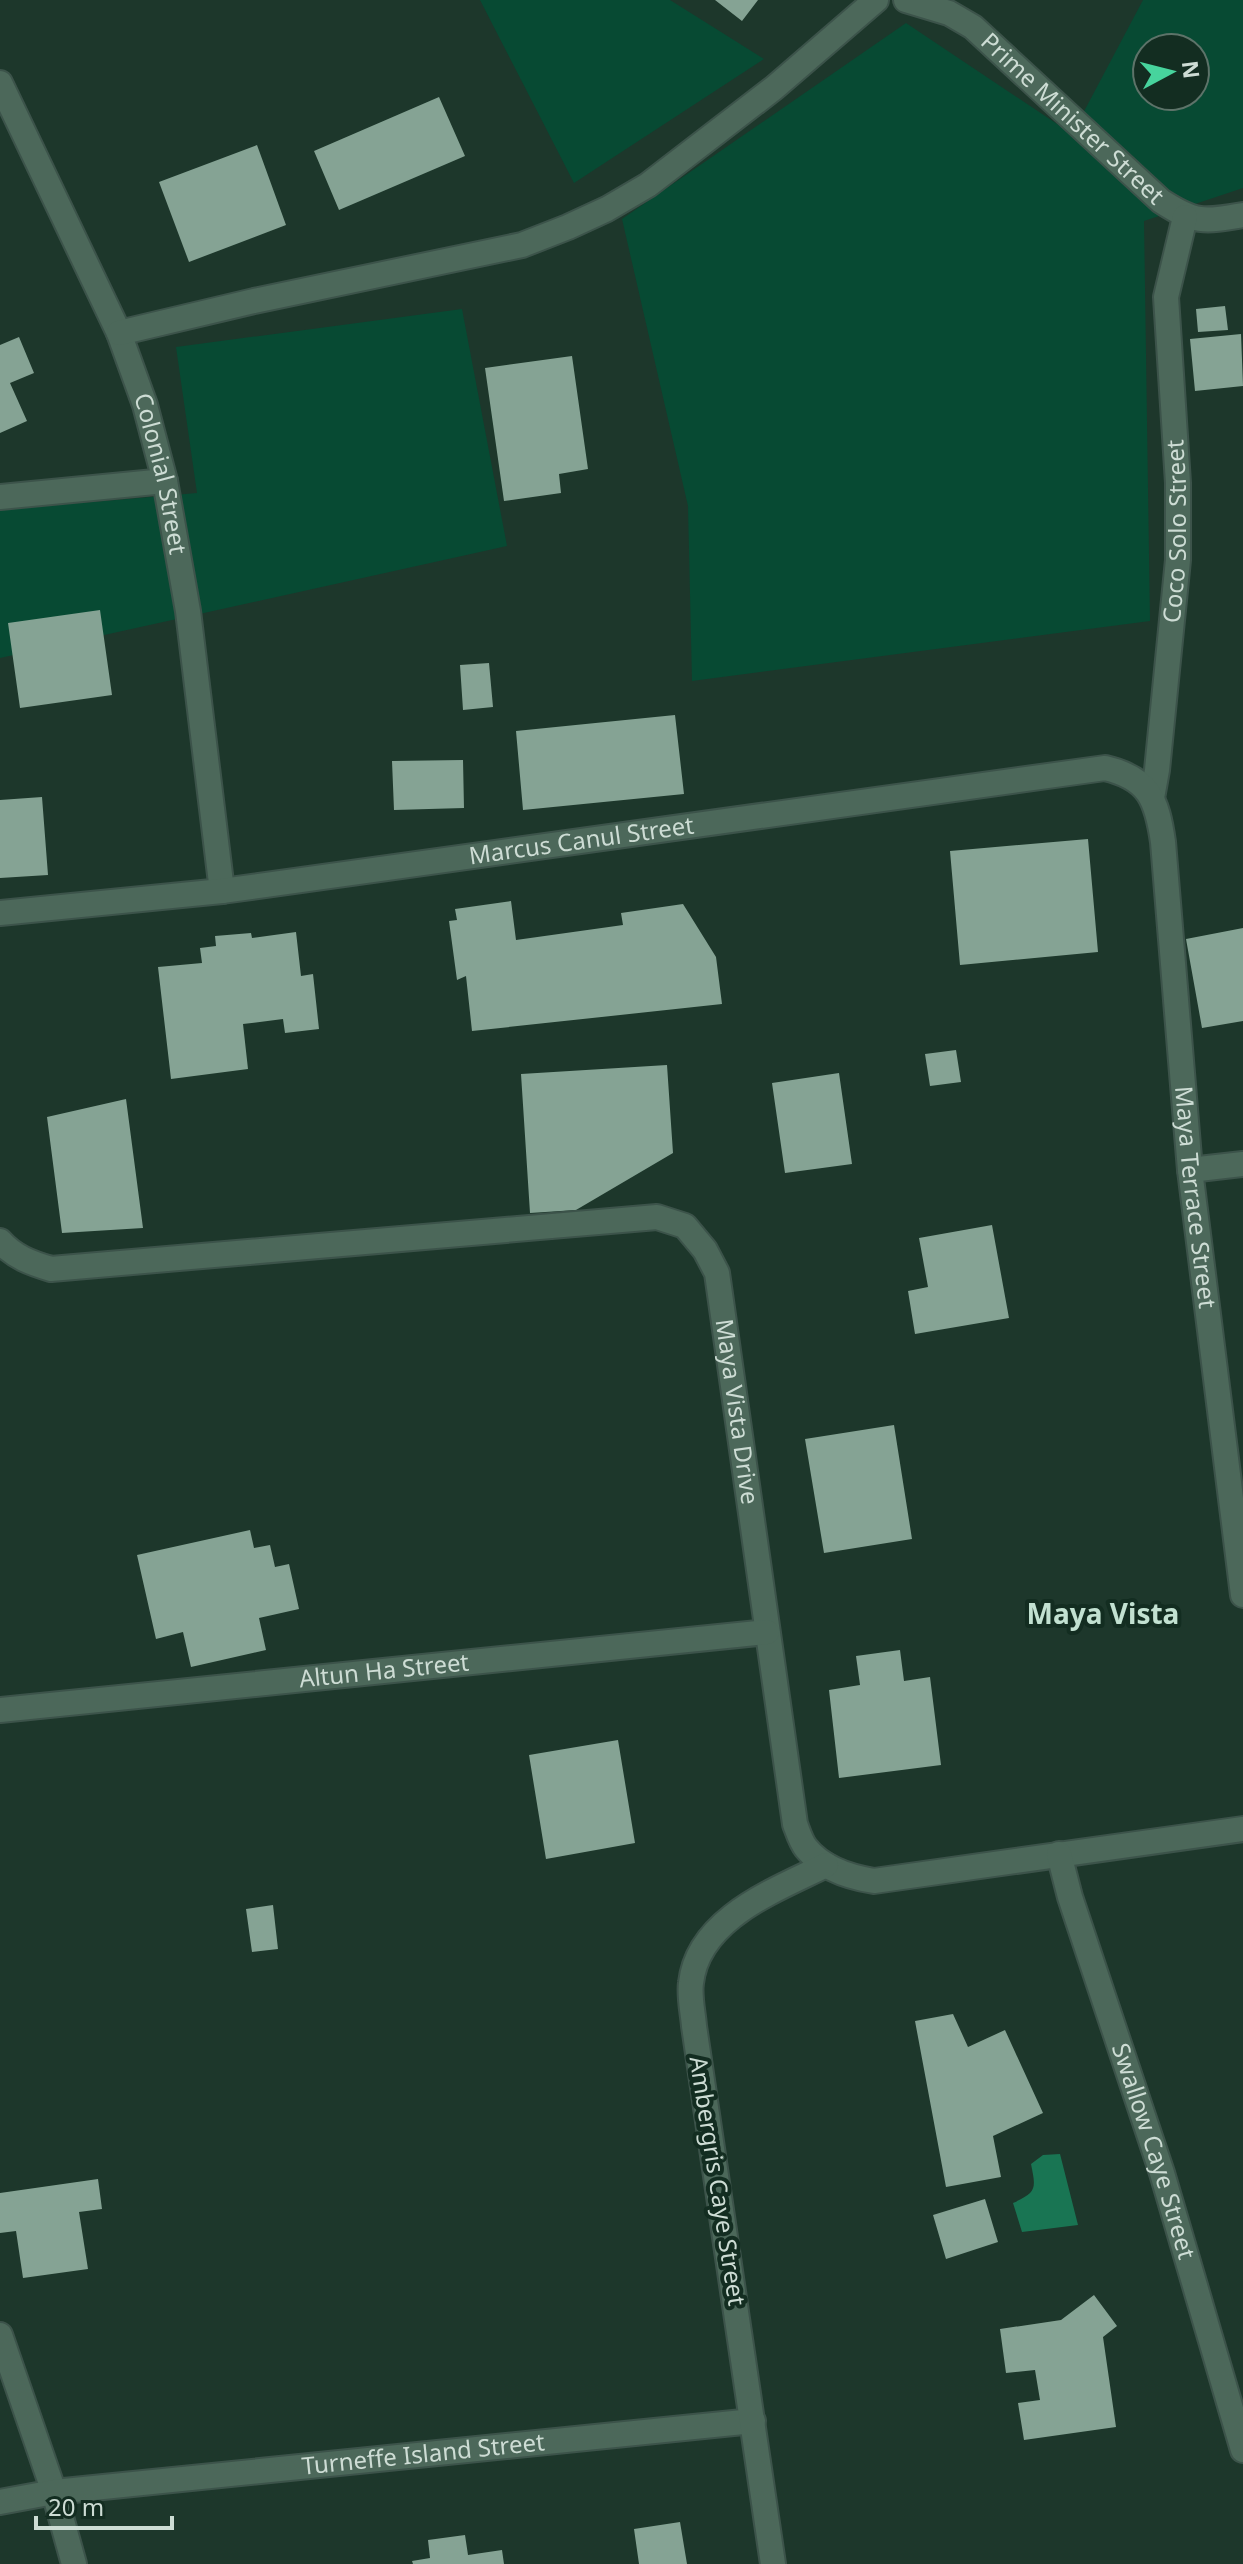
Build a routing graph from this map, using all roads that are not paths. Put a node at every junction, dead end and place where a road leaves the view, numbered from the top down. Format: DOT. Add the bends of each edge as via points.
graph roads {
  1 [pos="876,0"];
  2 [pos="906,0"];
  3 [pos="0,83"];
  4 [pos="1243,215"];
  5 [pos="1185,217"];
  6 [pos="119,333"];
  7 [pos="165,481"];
  8 [pos="0,497"];
  9 [pos="1152,798"];
  10 [pos="222,891"];
  11 [pos="0,913"];
  12 [pos="1243,1164"];
  13 [pos="1190,1170"];
  14 [pos="3,1248"];
  15 [pos="1243,1595"];
  16 [pos="767,1632"];
  17 [pos="0,1710"];
  18 [pos="1243,1829"];
  19 [pos="1059,1854"];
  20 [pos="826,1865"];
  21 [pos="0,2335"];
  22 [pos="753,2421"];
  23 [pos="1243,2445"];
  24 [pos="54,2492"];
  25 [pos="0,2502"];
  26 [pos="74,2564"];
  27 [pos="773,2564"];
  1 -- 6 [label="street" via="774,88 648,185 568,227 522,245"];
  2 -- 5 [label="street, Prime Minister Street" via="949,13 973,27 1161,201"];
  3 -- 6 [label="street, Colonial Street"];
  4 -- 5 [label="street, Prime Minister Street"];
  5 -- 9 [label="street, Coco Solo Street" via="1166,297 1178,560"];
  6 -- 7 [label="street, Colonial Street"];
  7 -- 8 [label="street"];
  7 -- 10 [label="street, Colonial Street" via="188,611"];
  9 -- 10 [label="street, Marcus Canul Street" via="1137,779 1105,768"];
  9 -- 13 [label="street, Maya Terrace Street" via="1163,842"];
  10 -- 11 [label="street, Marcus Canul Street"];
  12 -- 13 [label="street"];
  13 -- 15 [label="street, Maya Terrace Street"];
  14 -- 16 [label="street, Maya Vista Drive" via="51,1269 657,1217 685,1226 717,1273"];
  16 -- 17 [label="street, Altun Ha Street"];
  16 -- 20 [label="street, Maya Vista Drive" via="795,1824 805,1847"];
  18 -- 19 [label="street, Maya Vista Drive"];
  19 -- 20 [label="street, Maya Vista Drive" via="874,1881 851,1878"];
  19 -- 23 [label="street, Swallow Caye Street"];
  20 -- 22 [label="street, Ambergris Caye Street" via="722,1923 699,1953 691,1983"];
  21 -- 24 [label="street"];
  22 -- 24 [label="street, Turneffe Island Street"];
  22 -- 27 [label="street, Ambergris Caye Street"];
  24 -- 25 [label="street, Turneffe Island Street"];
  24 -- 26 [label="street"];
}
